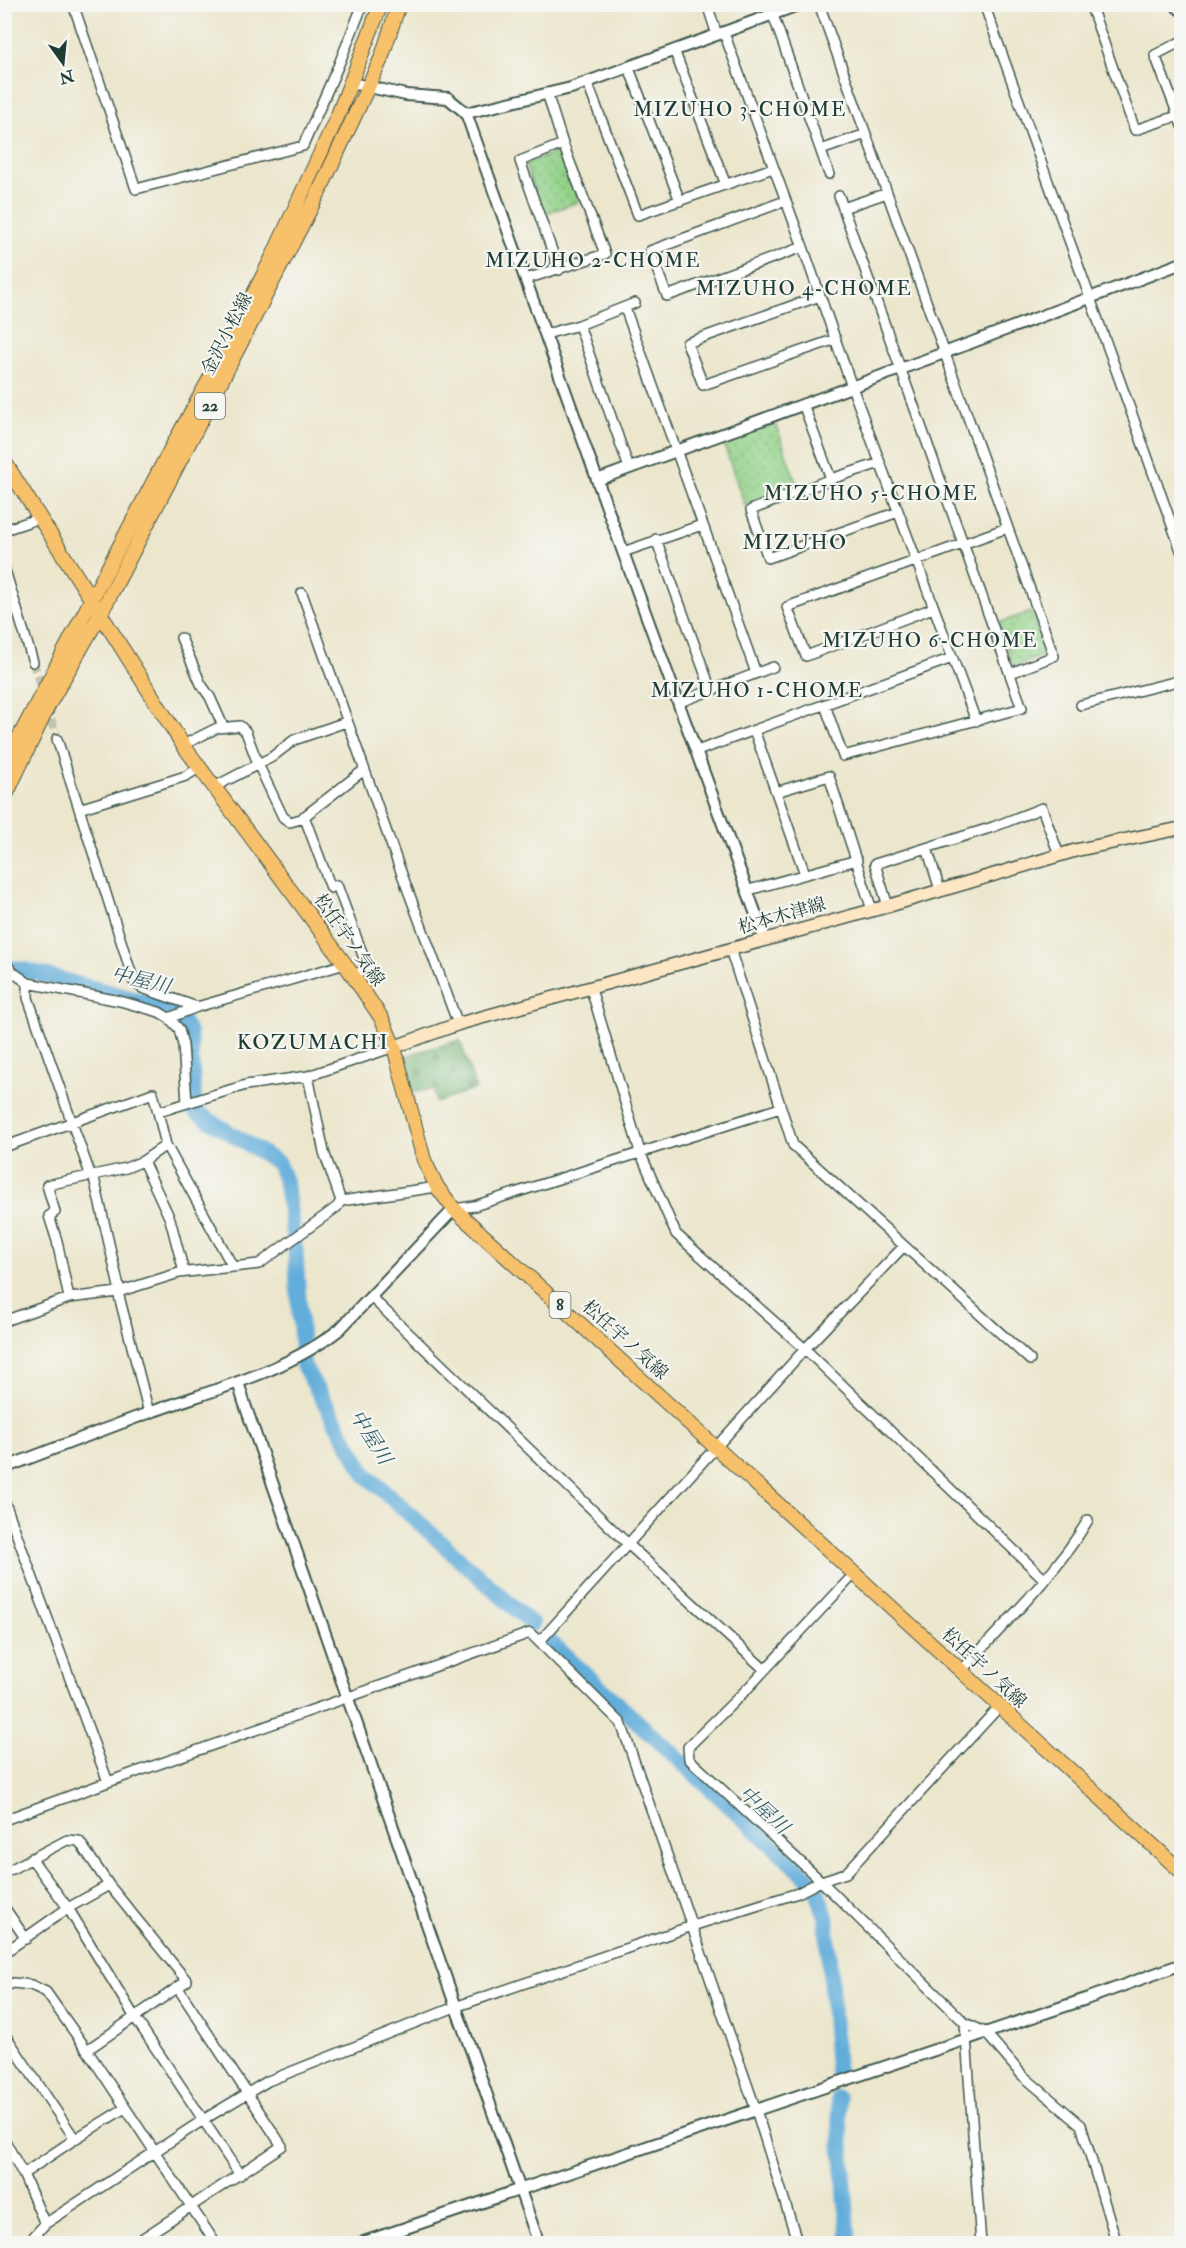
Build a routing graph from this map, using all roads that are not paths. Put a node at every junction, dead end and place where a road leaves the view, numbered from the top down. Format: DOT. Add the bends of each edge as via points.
graph roads {
  1 [pos="73,4"];
  2 [pos="363,4"];
  3 [pos="381,4"];
  4 [pos="399,4"];
  5 [pos="707,4"];
  6 [pos="801,4"];
  7 [pos="819,4"];
  8 [pos="984,4"];
  9 [pos="1090,4"];
  10 [pos="1174,4"];
  11 [pos="1182,11"];
  12 [pos="773,15"];
  13 [pos="721,34"];
  14 [pos="1182,41"];
  15 [pos="674,51"];
  16 [pos="339,64"];
  17 [pos="629,68"];
  18 [pos="356,69"];
  19 [pos="587,82"];
  20 [pos="351,83"];
  21 [pos="367,87"];
  22 [pos="547,93"];
  23 [pos="466,113"];
  24 [pos="1177,116"];
  25 [pos="1182,126"];
  26 [pos="866,134"];
  27 [pos="563,144"];
  28 [pos="821,150"];
  29 [pos="773,168"];
  30 [pos="829,174"];
  31 [pos="726,185"];
  32 [pos="887,192"];
  33 [pos="839,196"];
  34 [pos="680,201"];
  35 [pos="785,201"];
  36 [pos="843,208"];
  37 [pos="803,247"];
  38 [pos="1182,264"];
  39 [pos="559,270"];
  40 [pos="526,279"];
  41 [pos="820,296"];
  42 [pos="1088,297"];
  43 [pos="635,303"];
  44 [pos="625,308"];
  45 [pos="579,325"];
  46 [pos="546,334"];
  47 [pos="836,339"];
  48 [pos="944,353"];
  49 [pos="900,368"];
  50 [pos="852,387"];
  51 [pos="803,404"];
  52 [pos="676,451"];
  53 [pos="4,461"];
  54 [pos="880,464"];
  55 [pos="629,468"];
  56 [pos="831,479"];
  57 [pos="597,480"];
  58 [pos="898,512"];
  59 [pos="40,519"];
  60 [pos="702,525"];
  61 [pos="1008,528"];
  62 [pos="4,530"];
  63 [pos="656,539"];
  64 [pos="964,542"];
  65 [pos="623,552"];
  66 [pos="1182,553"];
  67 [pos="916,561"];
  68 [pos="4,567"];
  69 [pos="302,594"];
  70 [pos="93,600"];
  71 [pos="933,608"];
  72 [pos="101,613"];
  73 [pos="181,638"];
  74 [pos="952,658"];
  75 [pos="33,662"];
  76 [pos="773,667"];
  77 [pos="756,673"];
  78 [pos="1011,673"];
  79 [pos="1182,680"];
  80 [pos="711,690"];
  81 [pos="680,702"];
  82 [pos="825,705"];
  83 [pos="1081,705"];
  84 [pos="346,722"];
  85 [pos="976,722"];
  86 [pos="223,726"];
  87 [pos="754,730"];
  88 [pos="57,739"];
  89 [pos="183,745"];
  90 [pos="697,751"];
  91 [pos="258,764"];
  92 [pos="4,766"];
  93 [pos="199,768"];
  94 [pos="364,770"];
  95 [pos="214,787"];
  96 [pos="777,792"];
  97 [pos="4,800"];
  98 [pos="79,808"];
  99 [pos="304,816"];
  100 [pos="1182,828"];
  101 [pos="927,848"];
  102 [pos="1059,855"];
  103 [pos="857,860"];
  104 [pos="806,874"];
  105 [pos="749,890"];
  106 [pos="940,890"];
  107 [pos="888,906"];
  108 [pos="872,910"];
  109 [pos="765,939"];
  110 [pos="730,949"];
  111 [pos="5,962"];
  112 [pos="349,969"];
  113 [pos="28,983"];
  114 [pos="591,989"];
  115 [pos="197,1007"];
  116 [pos="176,1016"];
  117 [pos="458,1024"];
  118 [pos="394,1047"];
  119 [pos="308,1076"];
  120 [pos="192,1101"];
  121 [pos="780,1108"];
  122 [pos="158,1112"];
  123 [pos="72,1123"];
  124 [pos="166,1145"];
  125 [pos="4,1147"];
  126 [pos="640,1152"];
  127 [pos="143,1161"];
  128 [pos="92,1175"];
  129 [pos="437,1187"];
  130 [pos="341,1201"];
  131 [pos="454,1209"];
  132 [pos="904,1246"];
  133 [pos="233,1267"];
  134 [pos="184,1272"];
  135 [pos="118,1292"];
  136 [pos="371,1297"];
  137 [pos="69,1298"];
  138 [pos="4,1321"];
  139 [pos="805,1349"];
  140 [pos="1030,1360"];
  141 [pos="238,1382"];
  142 [pos="149,1413"];
  143 [pos="717,1448"];
  144 [pos="4,1468"];
  145 [pos="4,1500"];
  146 [pos="1088,1520"];
  147 [pos="629,1545"];
  148 [pos="855,1573"];
  149 [pos="1044,1579"];
  150 [pos="540,1641"];
  151 [pos="764,1669"];
  152 [pos="962,1670"];
  153 [pos="347,1699"];
  154 [pos="999,1707"];
  155 [pos="108,1782"];
  156 [pos="4,1820"];
  157 [pos="31,1858"];
  158 [pos="1182,1872"];
  159 [pos="4,1873"];
  160 [pos="816,1884"];
  161 [pos="109,1885"];
  162 [pos="4,1908"];
  163 [pos="68,1908"];
  164 [pos="692,1926"];
  165 [pos="26,1939"];
  166 [pos="4,1953"];
  167 [pos="1182,1964"];
  168 [pos="4,1987"];
  169 [pos="178,1988"];
  170 [pos="455,2007"];
  171 [pos="134,2016"];
  172 [pos="965,2022"];
  173 [pos="985,2032"];
  174 [pos="4,2033"];
  175 [pos="966,2039"];
  176 [pos="87,2050"];
  177 [pos="248,2092"];
  178 [pos="125,2108"];
  179 [pos="756,2110"];
  180 [pos="203,2120"];
  181 [pos="4,2139"];
  182 [pos="75,2139"];
  183 [pos="155,2153"];
  184 [pos="24,2174"];
  185 [pos="240,2175"];
  186 [pos="519,2188"];
  187 [pos="191,2205"];
  188 [pos="45,2224"];
  189 [pos="27,2244"];
  190 [pos="134,2244"];
  191 [pos="216,2244"];
  192 [pos="358,2244"];
  193 [pos="538,2244"];
  194 [pos="798,2244"];
  195 [pos="981,2244"];
  196 [pos="1117,2244"];
  1 -- 16 [label="street" via="136,189 303,146"];
  2 -- 16 [label="street"];
  3 -- 18 [label="main road, 金沢小松線 / 22"];
  4 -- 21 [label="main road, 金沢小松線 / 22"];
  5 -- 13 [label="street"];
  6 -- 12 [label="street"];
  7 -- 26 [label="street"];
  8 -- 42 [label="street"];
  9 -- 24 [label="street" via="1135,130"];
  10 -- 11 [label="street"];
  12 -- 13 [label="street"];
  12 -- 28 [label="street"];
  13 -- 15 [label="street"];
  13 -- 29 [label="street"];
  14 -- 24 [label="street" via="1155,55"];
  15 -- 17 [label="street"];
  15 -- 31 [label="street"];
  16 -- 18 [label="street"];
  17 -- 19 [label="street"];
  17 -- 34 [label="street"];
  18 -- 20 [label="main road, 金沢小松線 / 22"];
  19 -- 22 [label="street"];
  19 -- 34 [label="street" via="638,215"];
  20 -- 21 [label="street"];
  20 -- 70 [label="main road, 金沢小松線 / 22" via="268,266"];
  21 -- 23 [label="street" via="448,98"];
  21 -- 72 [label="main road, 金沢小松線 / 22" via="319,192"];
  22 -- 23 [label="street"];
  22 -- 27 [label="street"];
  23 -- 40 [label="street"];
  24 -- 25 [label="street"];
  26 -- 28 [label="street"];
  26 -- 32 [label="street"];
  27 -- 39 [label="street" via="520,161"];
  27 -- 39 [label="street" via="605,254"];
  28 -- 30 [label="street"];
  29 -- 31 [label="street"];
  29 -- 35 [label="street"];
  31 -- 34 [label="street"];
  32 -- 36 [label="street"];
  32 -- 48 [label="street"];
  33 -- 36 [label="street"];
  35 -- 37 [label="street"];
  35 -- 37 [label="street" via="650,250 668,296"];
  36 -- 49 [label="street"];
  37 -- 41 [label="street"];
  38 -- 42 [label="street"];
  39 -- 40 [label="street"];
  40 -- 46 [label="street"];
  41 -- 47 [label="street"];
  41 -- 47 [label="street" via="687,343 703,386"];
  42 -- 48 [label="street"];
  42 -- 66 [label="street"];
  43 -- 44 [label="street"];
  44 -- 45 [label="street"];
  44 -- 52 [label="street"];
  45 -- 46 [label="street"];
  45 -- 55 [label="street"];
  46 -- 57 [label="street"];
  47 -- 50 [label="street"];
  48 -- 49 [label="street"];
  48 -- 61 [label="street"];
  49 -- 50 [label="street"];
  49 -- 64 [label="street"];
  50 -- 51 [label="street"];
  50 -- 54 [label="street"];
  51 -- 52 [label="street"];
  51 -- 56 [label="street"];
  52 -- 55 [label="street"];
  52 -- 60 [label="street"];
  53 -- 59 [label="main road, 松任宇ノ気線"];
  54 -- 56 [label="street"];
  54 -- 58 [label="street"];
  55 -- 57 [label="street"];
  56 -- 58 [label="street" via="751,510 768,558"];
  57 -- 65 [label="street"];
  58 -- 67 [label="street"];
  59 -- 62 [label="street"];
  59 -- 70 [label="main road, 松任宇ノ気線"];
  60 -- 63 [label="street"];
  60 -- 77 [label="street"];
  61 -- 64 [label="street"];
  61 -- 78 [label="street" via="1054,656"];
  63 -- 65 [label="street"];
  63 -- 80 [label="street"];
  64 -- 67 [label="street"];
  64 -- 78 [label="street"];
  65 -- 81 [label="street"];
  67 -- 71 [label="street"];
  67 -- 71 [label="street" via="787,607 806,656"];
  68 -- 75 [label="street"];
  69 -- 84 [label="street"];
  70 -- 72 [label="main road, 松任宇ノ気線"];
  70 -- 92 [label="main road, 金沢小松線 / 22"];
  71 -- 74 [label="street"];
  72 -- 89 [label="main road, 松任宇ノ気線 / 8"];
  72 -- 97 [label="main road, 金沢小松線 / 22" via="49,704"];
  73 -- 86 [label="street"];
  74 -- 82 [label="street"];
  74 -- 85 [label="street"];
  76 -- 77 [label="street"];
  77 -- 80 [label="street"];
  78 -- 85 [label="street" via="1022,708"];
  79 -- 83 [label="street"];
  80 -- 81 [label="street"];
  81 -- 90 [label="street"];
  82 -- 85 [label="street" via="843,756"];
  82 -- 87 [label="street"];
  84 -- 91 [label="street" via="303,735"];
  84 -- 94 [label="street"];
  86 -- 89 [label="street"];
  86 -- 91 [label="street" via="240,726 246,732"];
  87 -- 90 [label="street"];
  87 -- 96 [label="street"];
  88 -- 98 [label="street"];
  89 -- 93 [label="main road, 松任宇ノ気線 / 8"];
  90 -- 105 [label="street"];
  91 -- 95 [label="street"];
  91 -- 99 [label="street" via="283,817 290,822"];
  93 -- 95 [label="main road, 松任宇ノ気線 / 8"];
  93 -- 98 [label="street" via="186,776"];
  94 -- 99 [label="street"];
  94 -- 117 [label="street"];
  95 -- 112 [label="main road, 松任宇ノ気線 / 8"];
  96 -- 103 [label="street" via="829,776"];
  96 -- 104 [label="street"];
  98 -- 115 [label="street" via="134,982"];
  99 -- 112 [label="street" via="368,969"];
  100 -- 102 [label="main road, 松本木津線"];
  101 -- 102 [label="street" via="1041,808"];
  101 -- 106 [label="street"];
  101 -- 107 [label="street" via="875,864"];
  102 -- 106 [label="main road, 松本木津線"];
  103 -- 104 [label="street"];
  103 -- 108 [label="street"];
  104 -- 105 [label="street"];
  105 -- 109 [label="street"];
  106 -- 107 [label="main road, 松本木津線"];
  107 -- 108 [label="main road, 松本木津線"];
  108 -- 109 [label="main road, 松本木津線"];
  109 -- 110 [label="main road, 松本木津線"];
  110 -- 114 [label="main road, 松本木津線"];
  110 -- 121 [label="street"];
  111 -- 113 [label="street"];
  112 -- 115 [label="street"];
  112 -- 118 [label="main road, 松任宇ノ気線 / 8" via="382,1019"];
  113 -- 116 [label="street" via="120,1000"];
  113 -- 123 [label="street" via="28,998"];
  114 -- 117 [label="main road, 松本木津線"];
  114 -- 126 [label="street"];
  115 -- 116 [label="street"];
  116 -- 120 [label="street"];
  117 -- 118 [label="main road, 松本木津線"];
  118 -- 119 [label="street"];
  118 -- 129 [label="main road, 松任宇ノ気線 / 8" via="424,1160"];
  119 -- 120 [label="street" via="246,1085"];
  119 -- 130 [label="street" via="324,1152"];
  120 -- 122 [label="street"];
  121 -- 126 [label="street"];
  121 -- 132 [label="street" via="793,1145"];
  122 -- 123 [label="street" via="153,1093"];
  122 -- 124 [label="street"];
  123 -- 125 [label="street"];
  123 -- 128 [label="street"];
  124 -- 127 [label="street"];
  124 -- 133 [label="street"];
  126 -- 131 [label="street"];
  126 -- 139 [label="street" via="676,1234"];
  127 -- 128 [label="street"];
  127 -- 134 [label="street" via="170,1219"];
  128 -- 135 [label="street"];
  128 -- 137 [label="street" via="47,1185 55,1212 49,1216"];
  129 -- 130 [label="street"];
  129 -- 131 [label="main road, 松任宇ノ気線 / 8"];
  130 -- 133 [label="street" via="259,1264"];
  131 -- 136 [label="street"];
  131 -- 143 [label="main road, 松任宇ノ気線 / 8"];
  132 -- 139 [label="street"];
  132 -- 140 [label="street"];
  133 -- 134 [label="street"];
  134 -- 135 [label="street"];
  135 -- 137 [label="street"];
  135 -- 142 [label="street"];
  136 -- 141 [label="street" via="320,1346"];
  136 -- 147 [label="street"];
  137 -- 138 [label="street"];
  139 -- 143 [label="street"];
  139 -- 149 [label="street"];
  141 -- 142 [label="street"];
  141 -- 153 [label="street"];
  142 -- 144 [label="street"];
  143 -- 147 [label="street"];
  143 -- 148 [label="main road, 松任宇ノ気線 / 8"];
  145 -- 155 [label="street"];
  146 -- 149 [label="street"];
  147 -- 150 [label="street"];
  147 -- 151 [label="street"];
  148 -- 151 [label="street"];
  148 -- 152 [label="main road, 松任宇ノ気線 / 8"];
  149 -- 152 [label="street"];
  150 -- 153 [label="street" via="530,1633"];
  150 -- 164 [label="street" via="621,1723"];
  151 -- 160 [label="street" via="688,1747 689,1759"];
  152 -- 154 [label="main road, 松任宇ノ気線 / 8"];
  153 -- 155 [label="street"];
  153 -- 170 [label="street"];
  154 -- 158 [label="main road, 松任宇ノ気線 / 8"];
  154 -- 160 [label="street" via="846,1873"];
  155 -- 156 [label="street"];
  157 -- 159 [label="street"];
  157 -- 161 [label="street" via="67,1840 79,1841"];
  157 -- 163 [label="street"];
  160 -- 164 [label="street"];
  160 -- 172 [label="street"];
  161 -- 163 [label="street"];
  161 -- 169 [label="street" via="186,1981"];
  162 -- 165 [label="street"];
  163 -- 165 [label="street"];
  163 -- 171 [label="street"];
  164 -- 170 [label="street"];
  164 -- 179 [label="street"];
  165 -- 166 [label="street"];
  167 -- 173 [label="street"];
  168 -- 176 [label="street" via="31,1984 46,1992"];
  169 -- 171 [label="street"];
  169 -- 177 [label="street"];
  170 -- 177 [label="street"];
  170 -- 186 [label="street"];
  171 -- 176 [label="street"];
  171 -- 180 [label="street"];
  172 -- 173 [label="street"];
  172 -- 175 [label="street"];
  173 -- 175 [label="street"];
  173 -- 196 [label="street" via="1022,2075 1081,2125"];
  174 -- 182 [label="street"];
  175 -- 179 [label="street"];
  175 -- 195 [label="street"];
  176 -- 178 [label="street"];
  177 -- 180 [label="street"];
  177 -- 185 [label="street" via="282,2146"];
  178 -- 182 [label="street"];
  178 -- 183 [label="street"];
  179 -- 186 [label="street"];
  179 -- 194 [label="street"];
  180 -- 183 [label="street"];
  180 -- 185 [label="street"];
  181 -- 184 [label="street"];
  182 -- 184 [label="street"];
  183 -- 187 [label="street"];
  183 -- 188 [label="street"];
  184 -- 188 [label="street"];
  185 -- 187 [label="street"];
  186 -- 192 [label="street"];
  186 -- 193 [label="street"];
  187 -- 190 [label="street"];
  187 -- 191 [label="street"];
  188 -- 189 [label="street"];
}
